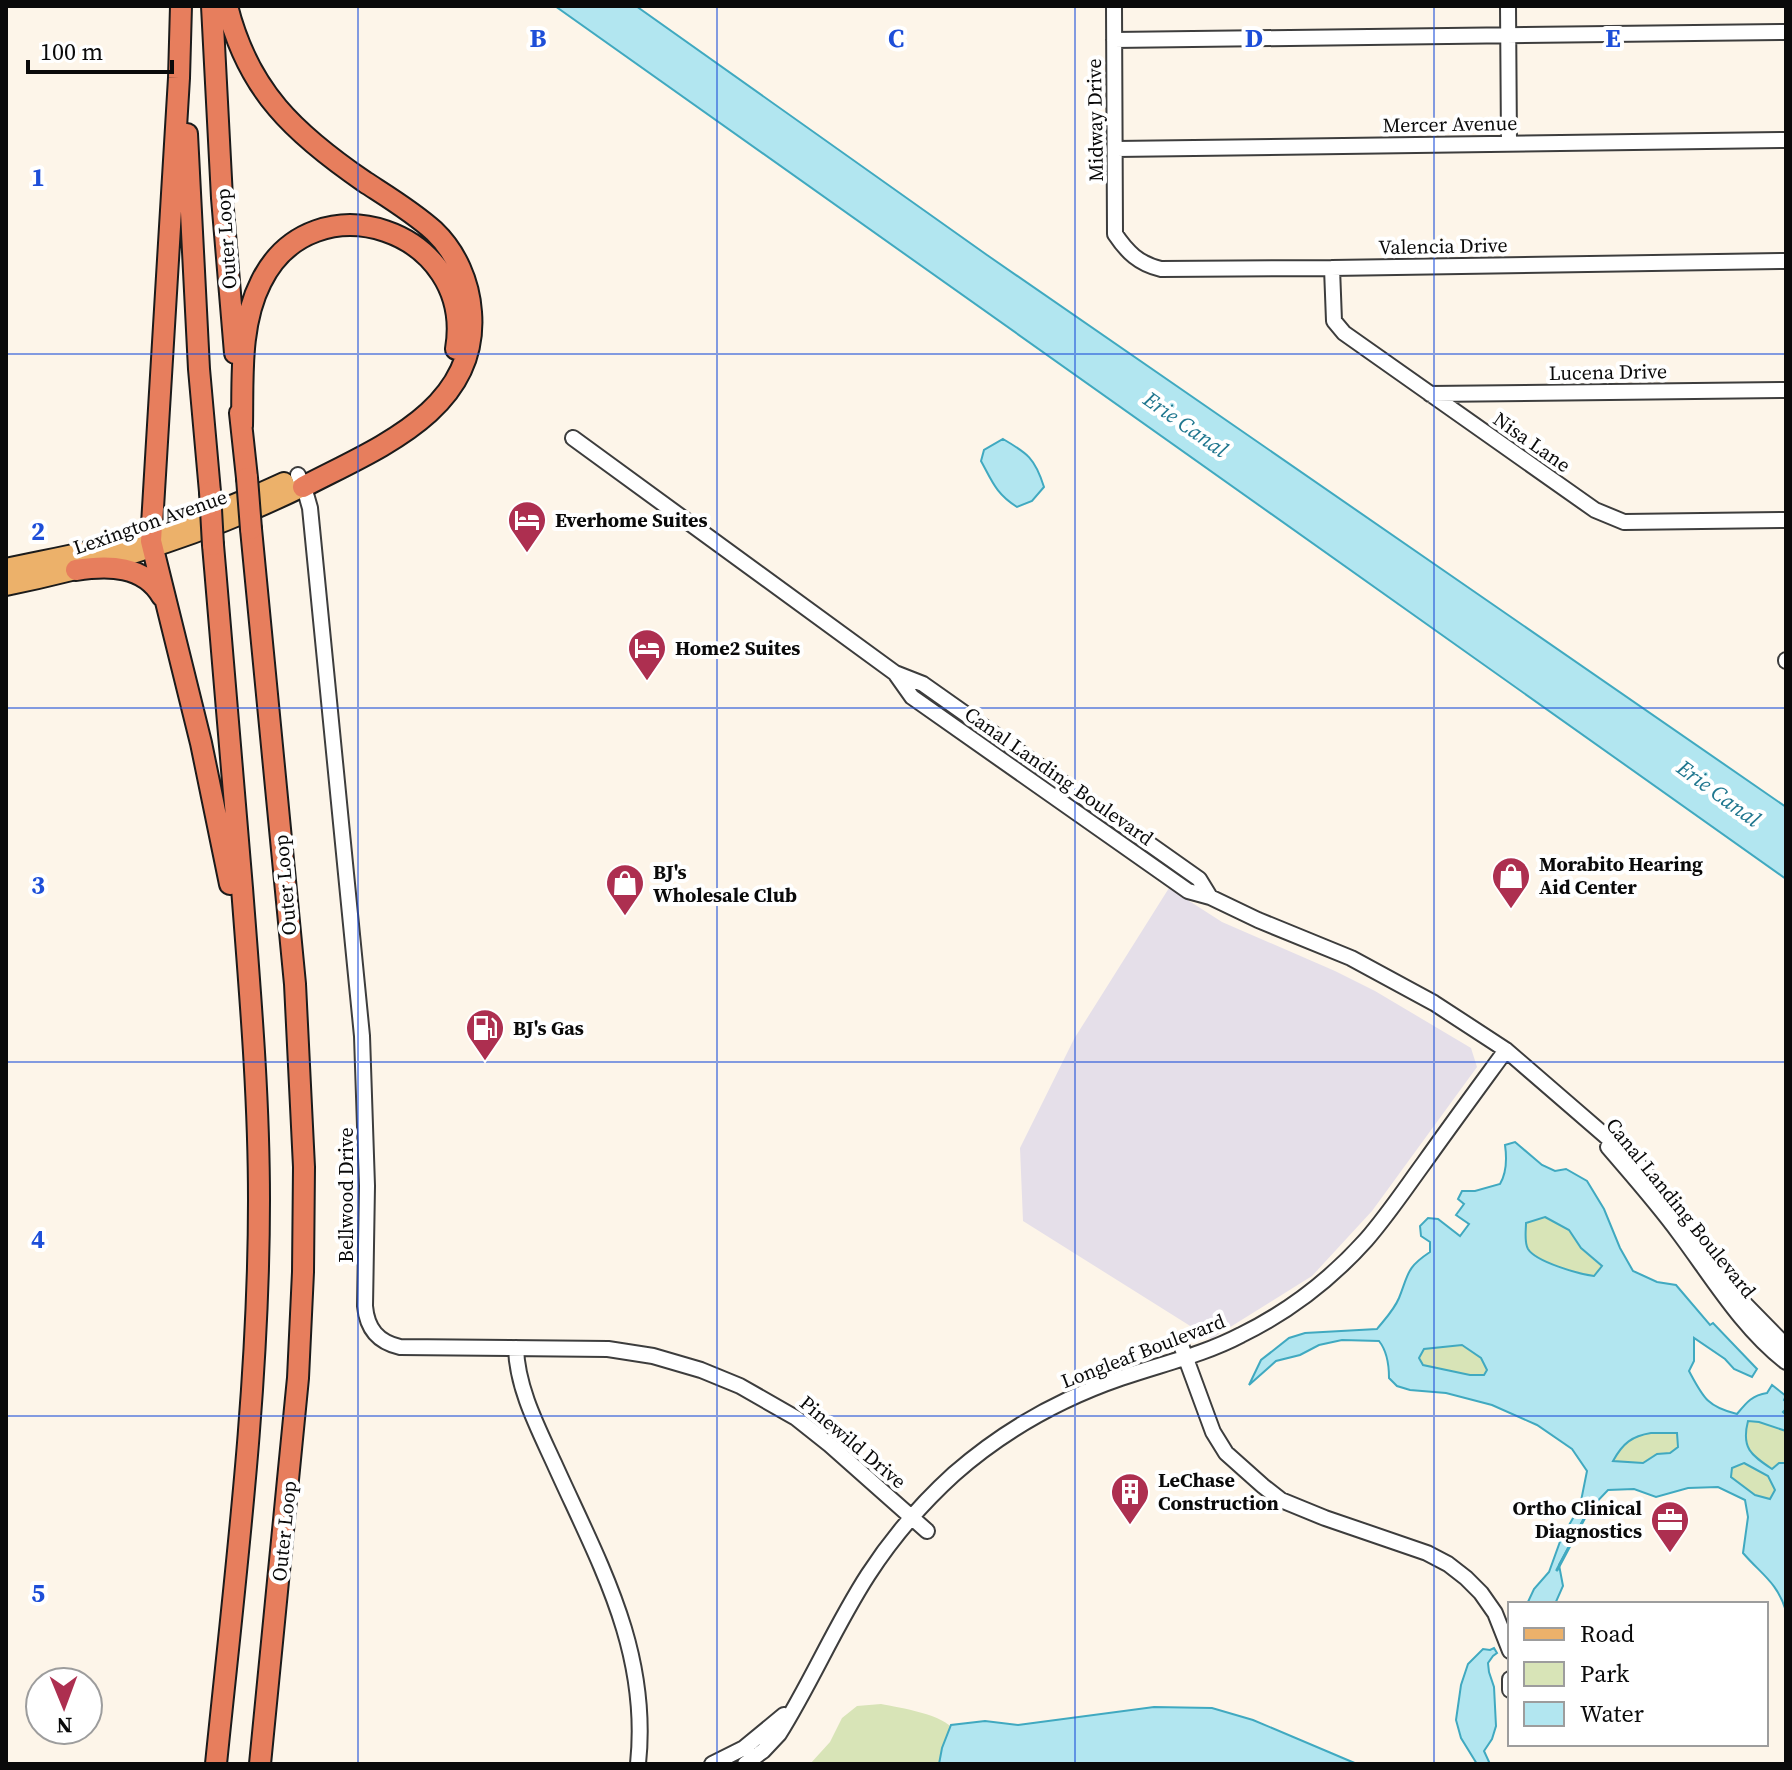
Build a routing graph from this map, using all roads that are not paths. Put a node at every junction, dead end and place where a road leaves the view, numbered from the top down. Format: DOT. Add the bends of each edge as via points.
graph roads {
  1 [pos="181,6"];
  2 [pos="212,6"];
  3 [pos="227,6"];
  4 [pos="1114,6"];
  5 [pos="1508,6"];
  6 [pos="1786,32"];
  7 [pos="1508,36"];
  8 [pos="1114,40"];
  9 [pos="1786,140"];
  10 [pos="1509,143"];
  11 [pos="1116,149"];
  12 [pos="1115,234"];
  13 [pos="1786,261"];
  14 [pos="1332,268"];
  15 [pos="1786,390"];
  16 [pos="1430,394"];
  17 [pos="242,426"];
  18 [pos="573,438"];
  19 [pos="300,481"];
  20 [pos="1786,520"];
  21 [pos="152,541"];
  22 [pos="6,568"];
  23 [pos="76,570"];
  24 [pos="6,586"];
  25 [pos="165,602"];
  26 [pos="250,989"];
  27 [pos="1506,1050"];
  28 [pos="1580,1113"];
  29 [pos="1786,1346"];
  30 [pos="516,1348"];
  31 [pos="1184,1351"];
  32 [pos="1786,1362"];
  33 [pos="911,1517"];
  34 [pos="927,1531"];
  35 [pos="1508,1646"];
  36 [pos="803,1694"];
  37 [pos="261,1761"];
  38 [pos="216,1764"];
  39 [pos="638,1764"];
  40 [pos="712,1764"];
  41 [pos="745,1764"];
  1 -- 21 [label="highway"];
  1 -- 26 [label="highway, Outer Loop, bridge" via="198,346"];
  2 -- 17 [label="highway, Outer Loop"];
  3 -- 19 [label="highway" via="245,59 273,104 320,151 438,235 461,270 471,305 466,358 438,405 405,431"];
  4 -- 8 [label="street, Midway Drive"];
  5 -- 7 [label="street"];
  6 -- 7 [label="street"];
  7 -- 8 [label="street"];
  7 -- 10 [label="street"];
  8 -- 11 [label="street, Midway Drive"];
  9 -- 10 [label="street, Mercer Avenue"];
  10 -- 11 [label="street, Mercer Avenue"];
  11 -- 12 [label="street, Midway Drive"];
  12 -- 14 [label="street, Valencia Drive" via="1135,258 1161,269"];
  13 -- 14 [label="street, Valencia Drive"];
  14 -- 16 [label="street, Nisa Lane" via="1334,321"];
  15 -- 16 [label="street, Lucena Drive"];
  16 -- 20 [label="street, Nisa Lane" via="1595,510 1624,522"];
  17 -- 19 [label="highway" via="249,315 261,281 281,255 313,233 350,225 387,231 422,251 446,281 456,314 456,348 443,382 410,417"];
  17 -- 37 [label="highway, Outer Loop, bridge" via="295,984 304,1179 297,1390"];
  18 -- 27 [label="street, Canal Landing Boulevard" via="895,673 912,697 1188,891 1351,958"];
  19 -- 21 [label="main road, Lexington Avenue"];
  19 -- 30 [label="street, Bellwood Drive" via="310,512 361,1025 367,1320 377,1336 396,1347"];
  21 -- 22 [label="main road, Lexington Avenue"];
  21 -- 23 [label="main road, Lexington Avenue"];
  21 -- 25 [label="highway"];
  23 -- 24 [label="main road, Lexington Avenue"];
  23 -- 25 [label="highway" via="110,567 135,572 154,585"];
  25 -- 26 [label="highway" via="213,796"];
  26 -- 38 [label="highway, Outer Loop" via="259,1163 258,1304"];
  27 -- 28 [label="street, Canal Landing Boulevard"];
  27 -- 31 [label="street, Longleaf Boulevard" via="1383,1218 1331,1275 1291,1307 1240,1336"];
  28 -- 29 [label="street, Canal Landing Boulevard" via="1639,1165 1738,1297"];
  28 -- 32 [label="street, Canal Landing Boulevard" via="1757,1335"];
  30 -- 33 [label="street, Pinewild Drive" via="630,1352 727,1380 804,1424"];
  30 -- 39 [label="street" via="533,1416 629,1640 638,1694"];
  31 -- 33 [label="street, Longleaf Boulevard" via="1084,1392 1021,1425 988,1446"];
  31 -- 35 [label="street" via="1213,1432 1226,1453 1281,1500 1448,1564 1481,1593"];
  33 -- 34 [label="street, Pinewild Drive"];
  33 -- 36 [label="street, Longleaf Boulevard" via="867,1577"];
  36 -- 40 [label="street, Longleaf Boulevard" via="766,1731"];
  36 -- 41 [label="street, Longleaf Boulevard" via="774,1739"];
}
